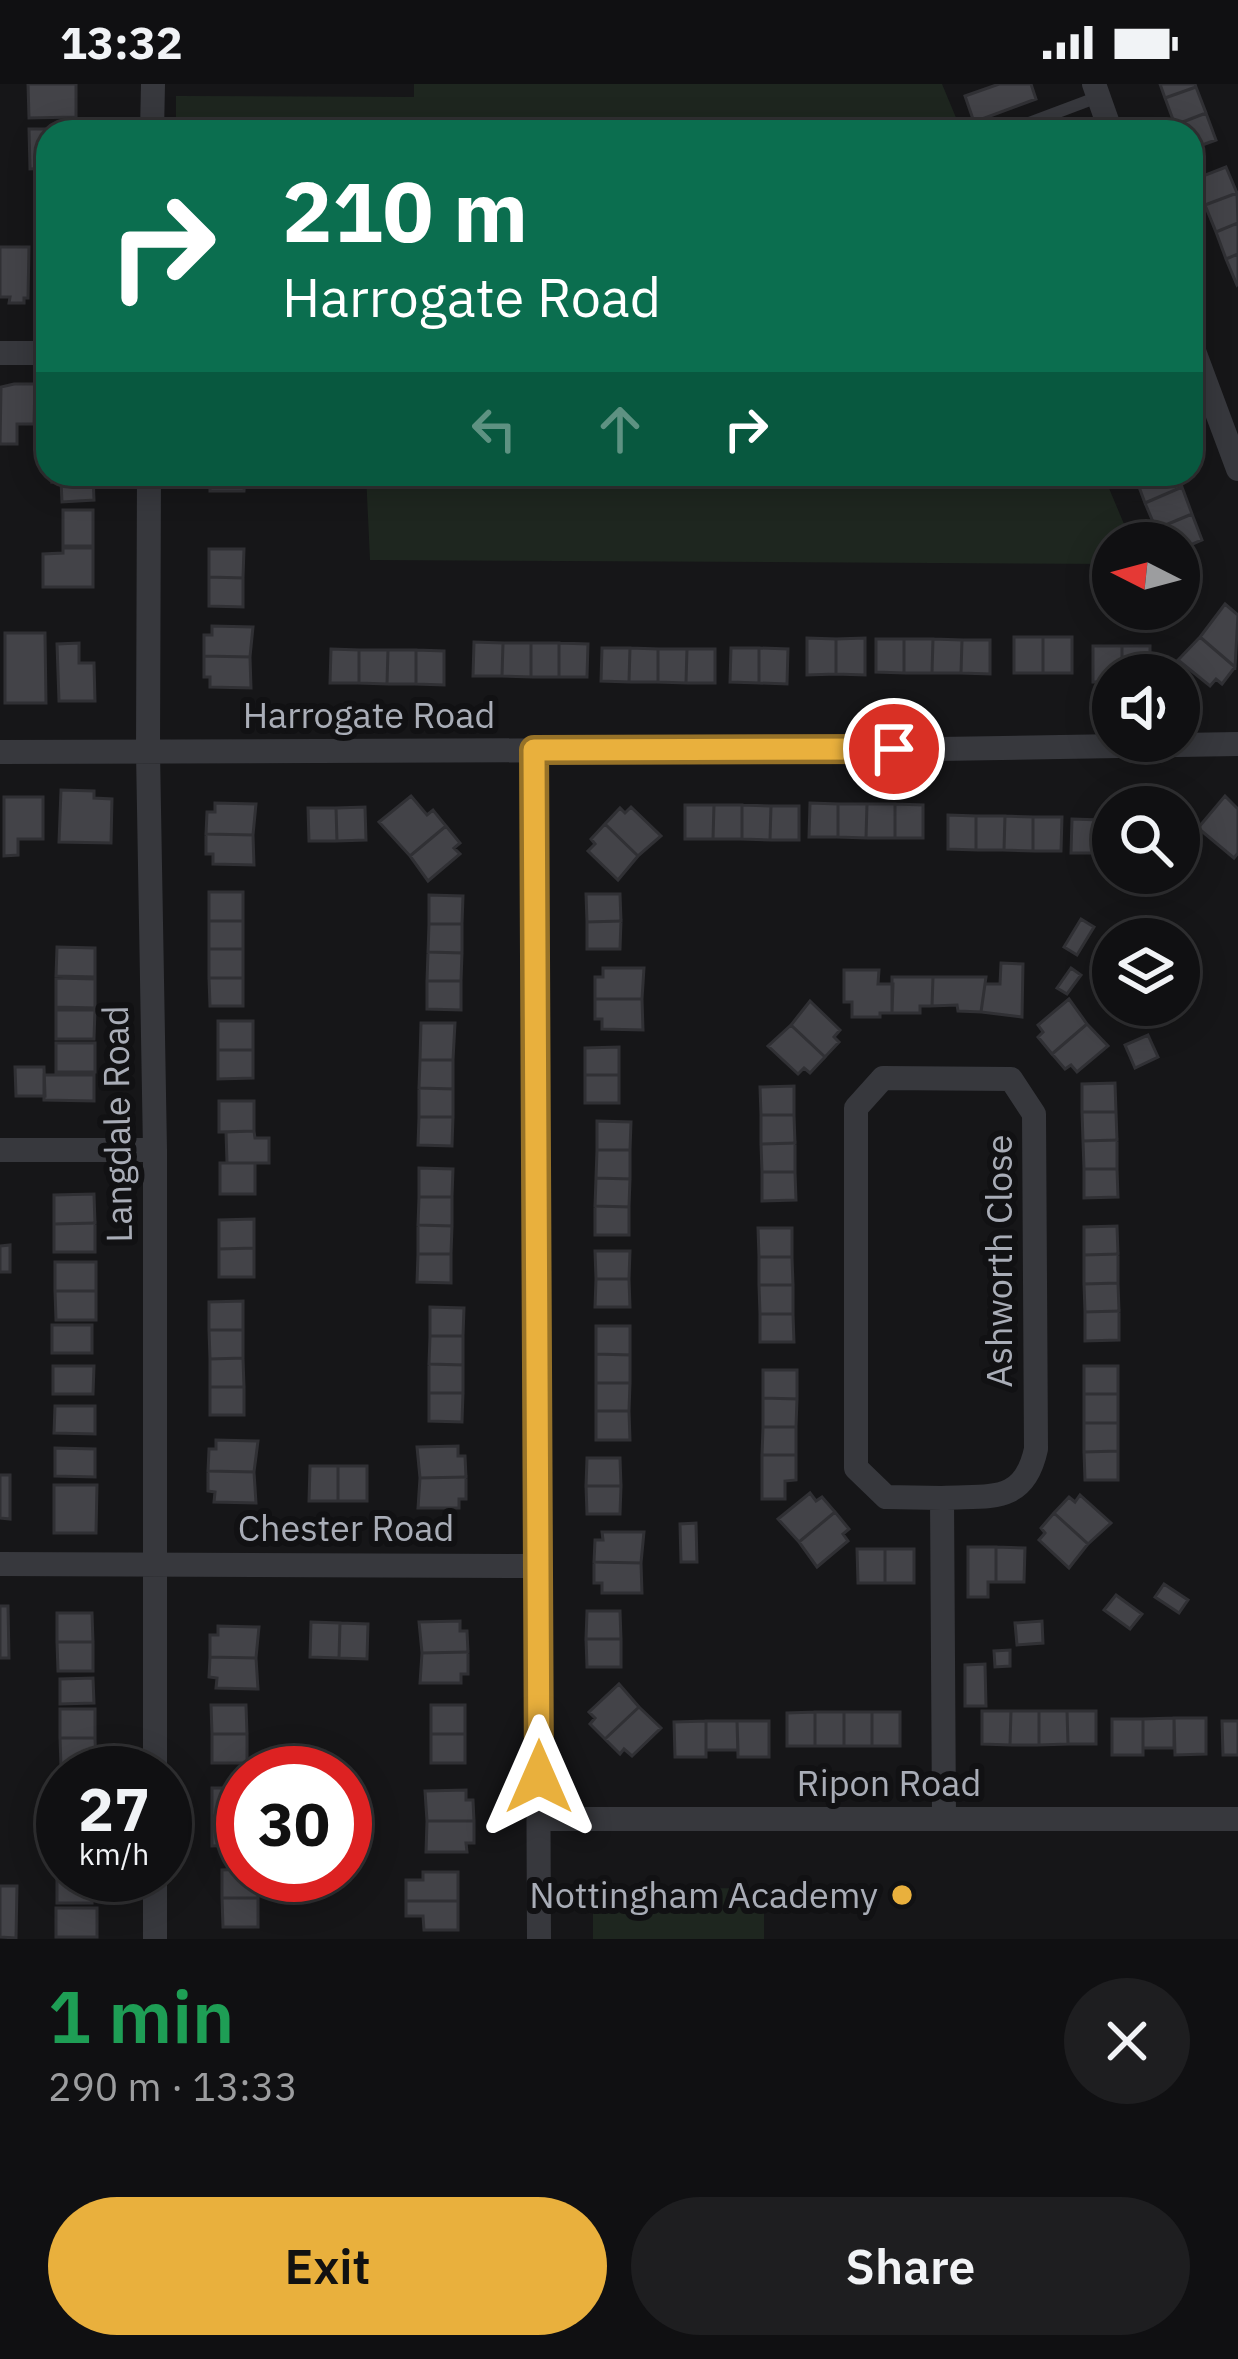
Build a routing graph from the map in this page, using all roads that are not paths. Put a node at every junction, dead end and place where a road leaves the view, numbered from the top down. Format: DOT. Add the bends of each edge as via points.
graph roads {
  1 [pos="153,84"];
  2 [pos="1096,91"];
  3 [pos="152,120"];
  4 [pos="1032,120"];
  5 [pos="1107,120"];
  6 [pos="0,353"];
  7 [pos="36,353"];
  8 [pos="1203,375"];
  9 [pos="1238,469"];
  10 [pos="149,486"];
  11 [pos="1238,744"];
  12 [pos="534,750"];
  13 [pos="0,752"];
  14 [pos="148,752"];
  15 [pos="0,1150"];
  16 [pos="155,1150"];
  17 [pos="941,1498"];
  18 [pos="155,1563"];
  19 [pos="0,1564"];
  20 [pos="537,1566"];
  21 [pos="155,1746"];
  22 [pos="944,1818"];
  23 [pos="539,1820"];
  24 [pos="1238,1820"];
  25 [pos="154,1902"];
  26 [pos="154,1939"];
  27 [pos="539,1939"];
  1 -- 3 [label="street"];
  2 -- 4 [label="lane"];
  2 -- 5 [label="street"];
  6 -- 7 [label="street"];
  8 -- 9 [label="street"];
  10 -- 14 [label="street, Langdale Road"];
  11 -- 12 [label="street, Harrogate Road"];
  12 -- 14 [label="street, Harrogate Road"];
  12 -- 20 [label="street"];
  13 -- 14 [label="street, Harrogate Road"];
  14 -- 16 [label="street, Langdale Road"];
  15 -- 16 [label="street"];
  16 -- 18 [label="street, Langdale Road"];
  17 -- 17 [label="street, Ashworth Close" via="886,1497 856,1468 856,1108 884,1078 1011,1079 1034,1114 1036,1449 1030,1475 1011,1493"];
  17 -- 22 [label="street"];
  18 -- 19 [label="street, Chester Road"];
  18 -- 20 [label="street, Chester Road"];
  18 -- 21 [label="street, Langdale Road"];
  20 -- 23 [label="street"];
  22 -- 23 [label="street, Ripon Road"];
  22 -- 24 [label="street, Ripon Road"];
  23 -- 27 [label="street"];
  25 -- 26 [label="street"];
}
